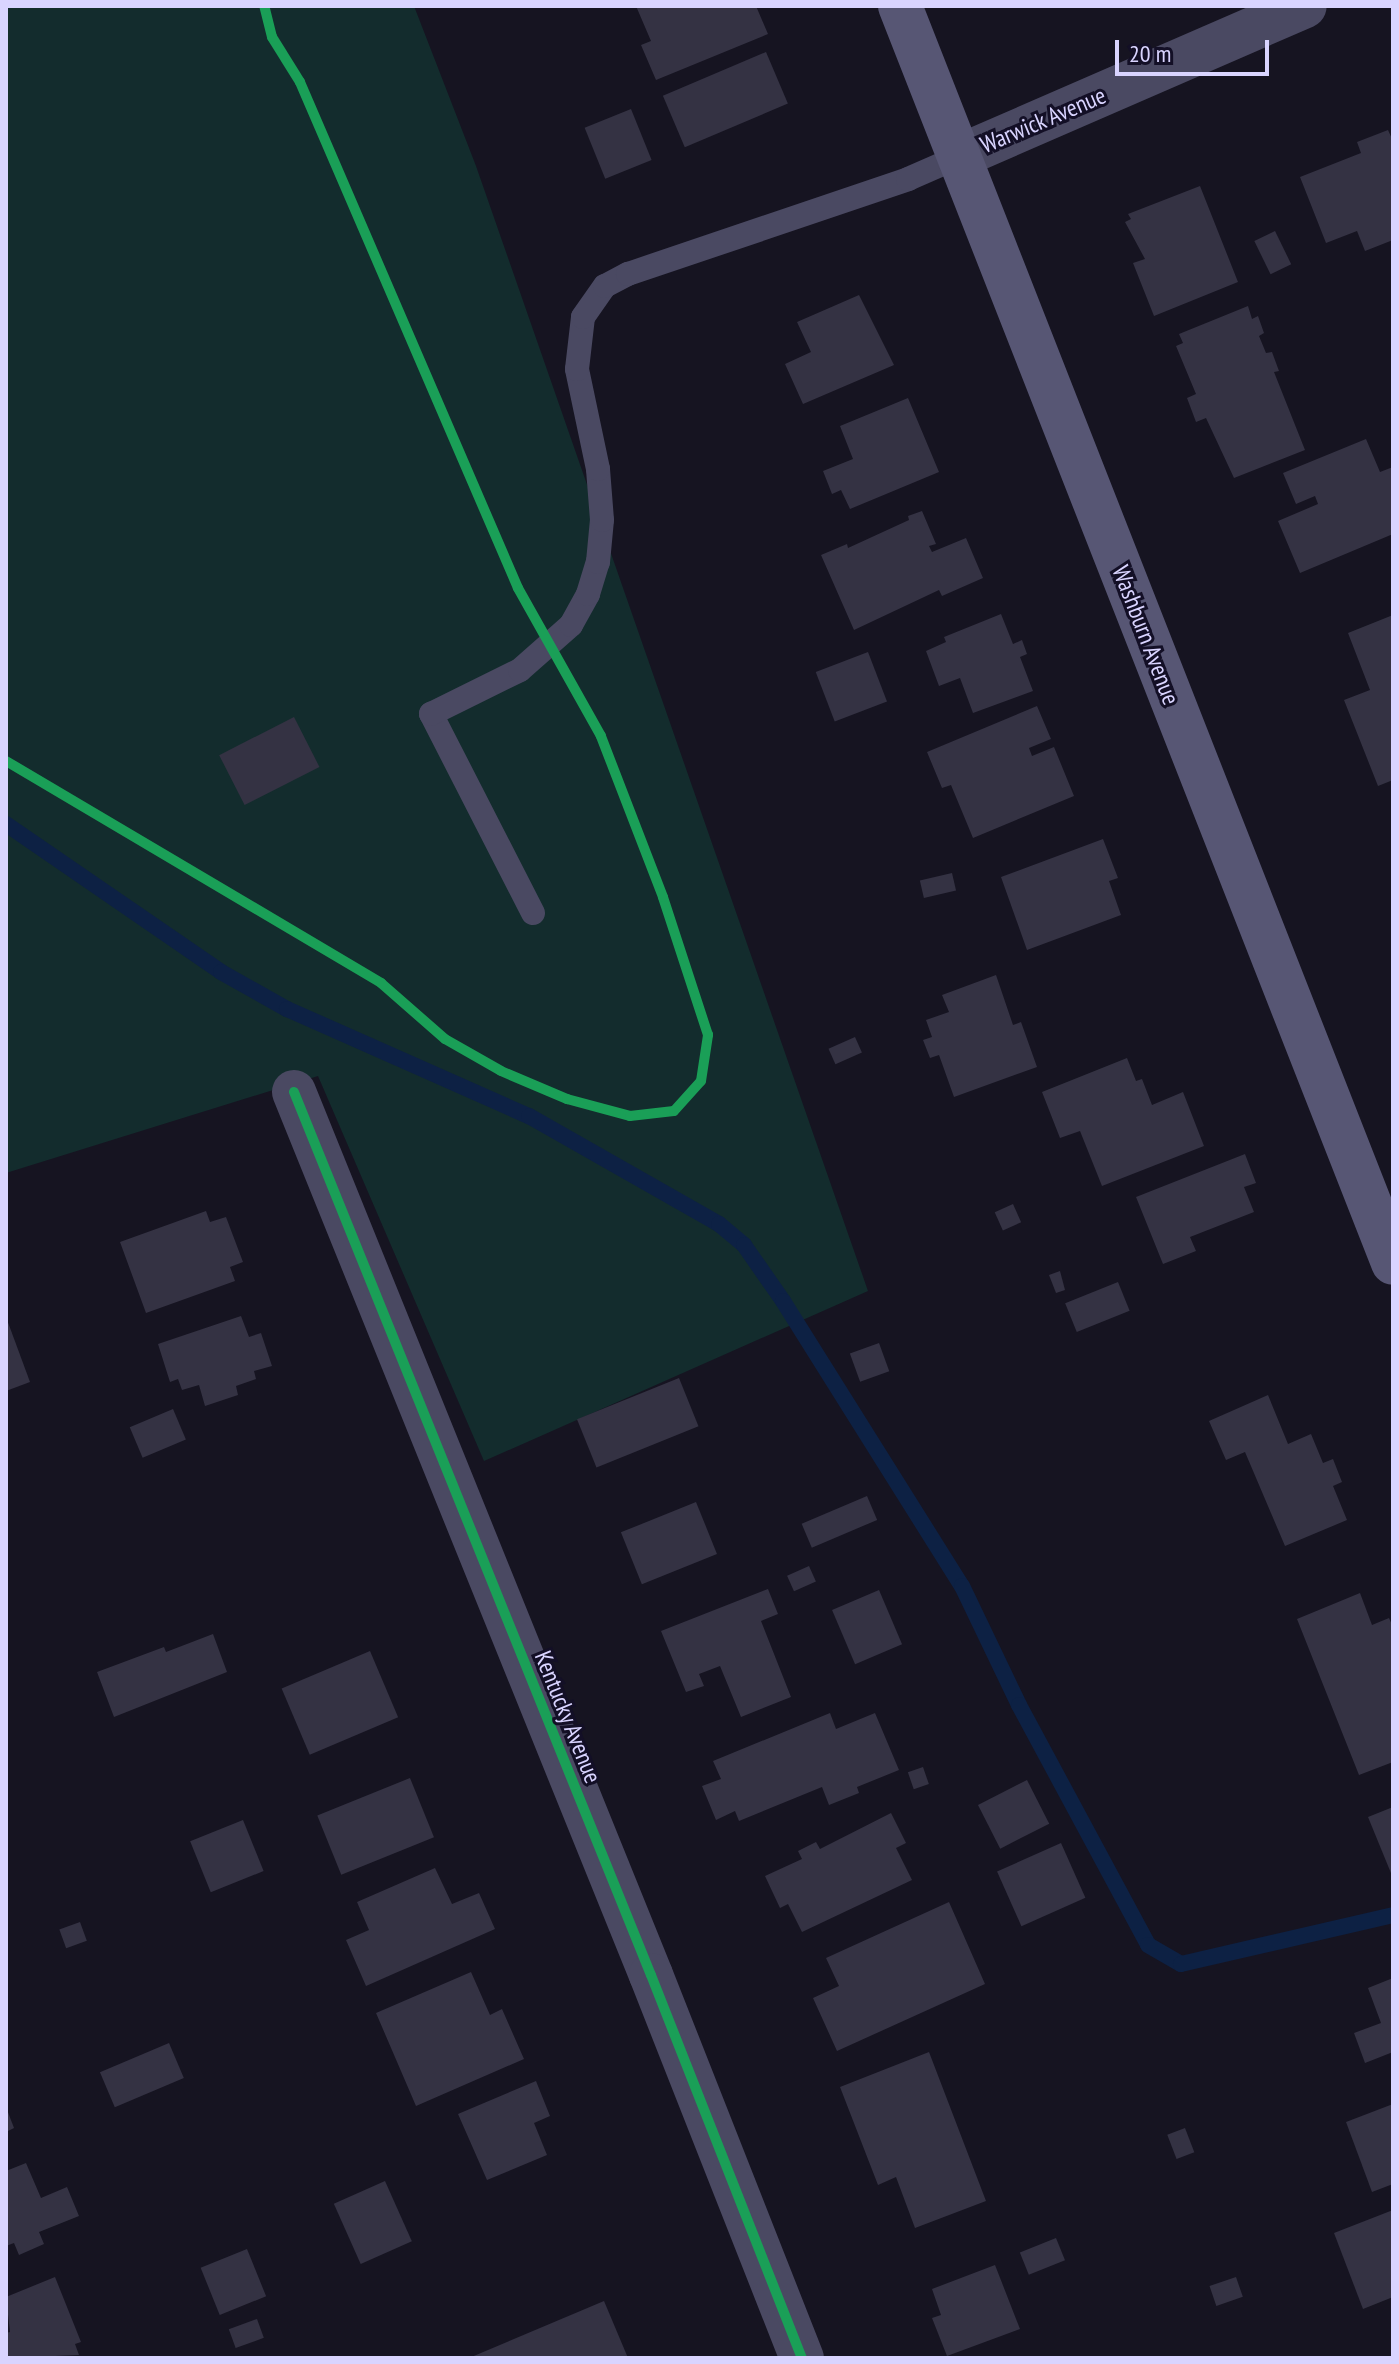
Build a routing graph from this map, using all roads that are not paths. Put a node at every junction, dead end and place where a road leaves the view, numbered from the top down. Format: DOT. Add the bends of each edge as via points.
graph roads {
  1 [pos="900,6"];
  2 [pos="1305,6"];
  3 [pos="958,157"];
  4 [pos="533,913"];
  5 [pos="294,1092"];
  6 [pos="1393,1263"];
  7 [pos="802,2358"];
  1 -- 3 [label="street, Washburn Avenue"];
  2 -- 3 [label="street, Warwick Avenue"];
  3 -- 4 [label="lane" via="908,179 628,274 605,286 583,317 577,369 598,469 602,520 588,594 571,625 520,670 431,714"];
  3 -- 6 [label="street, Washburn Avenue"];
  5 -- 7 [label="street, Kentucky Avenue"];
}
